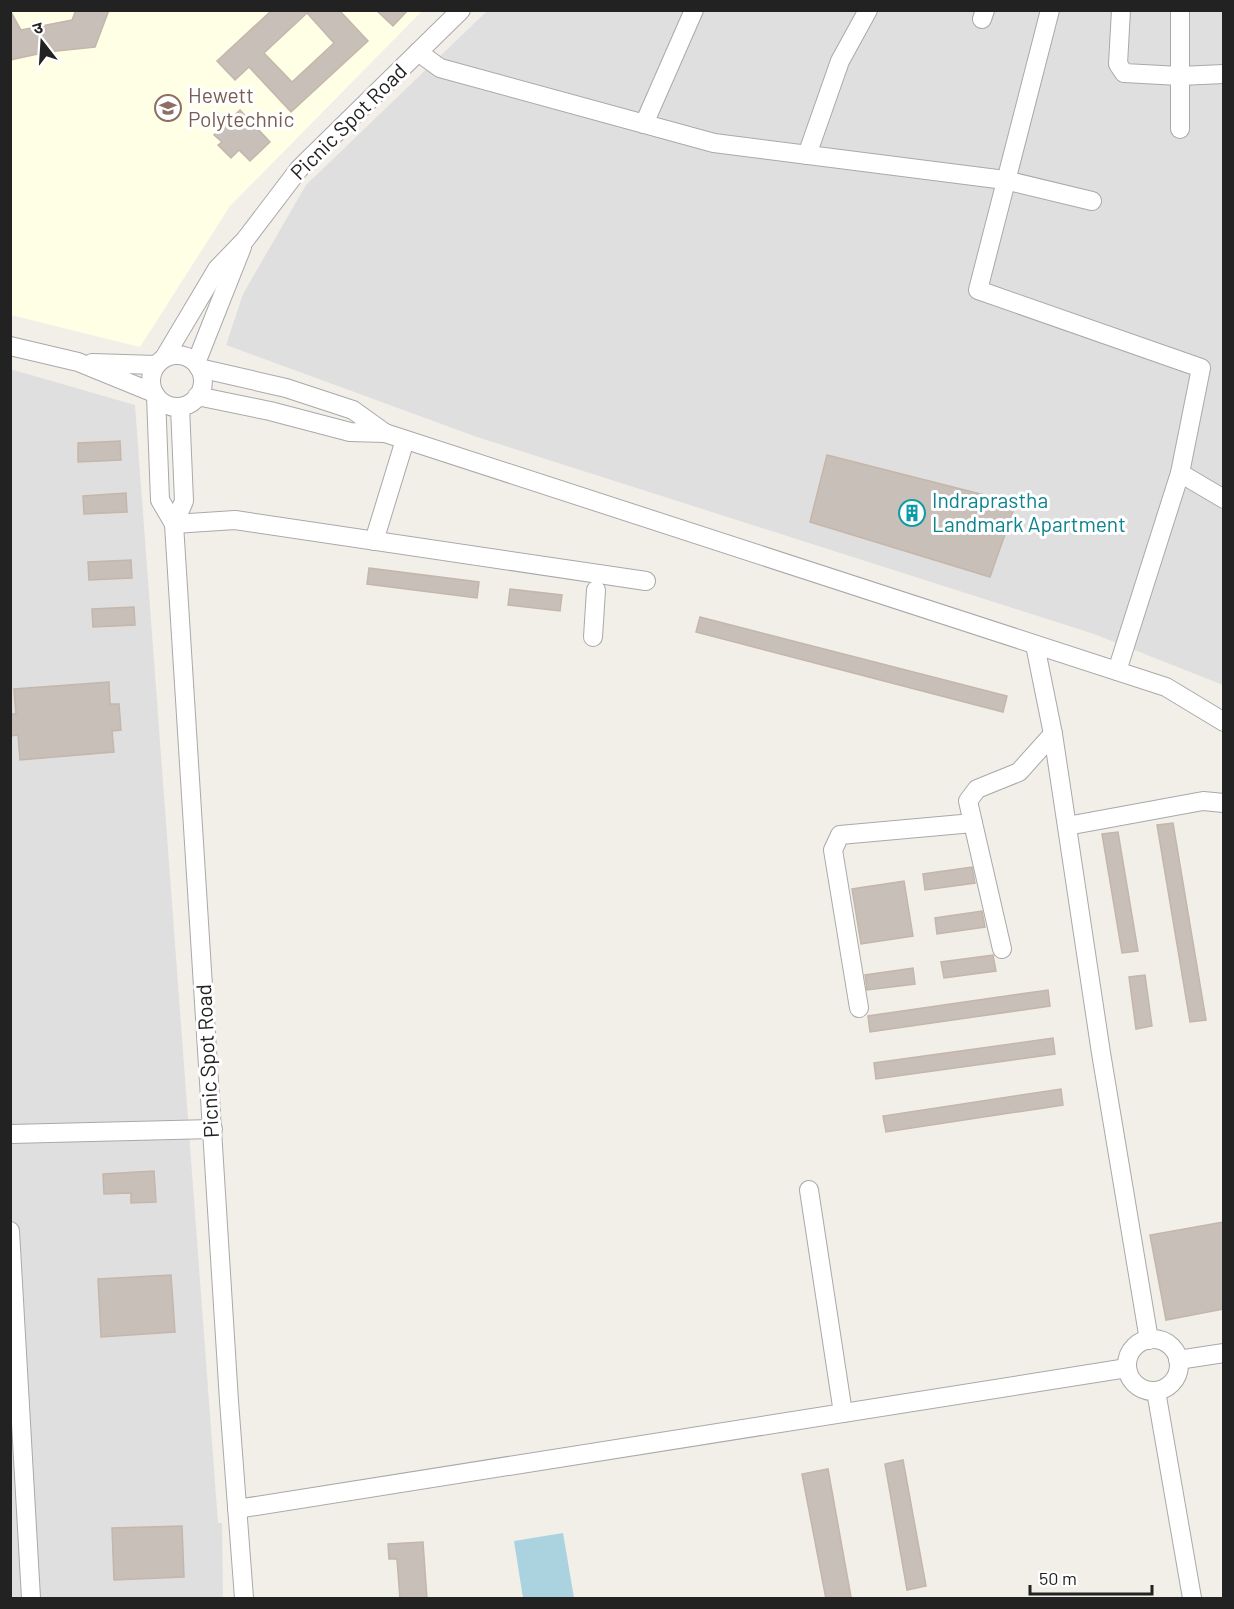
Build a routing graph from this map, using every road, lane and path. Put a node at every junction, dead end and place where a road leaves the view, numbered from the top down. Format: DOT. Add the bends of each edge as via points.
graph roads {
  1 [pos="461,10"];
  2 [pos="694,10"];
  3 [pos="868,10"];
  4 [pos="1050,10"];
  5 [pos="1121,10"];
  6 [pos="1180,10"];
  7 [pos="418,52"];
  8 [pos="1224,74"];
  9 [pos="1180,76"];
  10 [pos="644,124"];
  11 [pos="1180,129"];
  12 [pos="807,155"];
  13 [pos="1005,180"];
  14 [pos="1092,201"];
  15 [pos="245,240"];
  16 [pos="10,346"];
  17 [pos="160,361"];
  18 [pos="78,363"];
  19 [pos="197,366"];
  20 [pos="155,395"];
  21 [pos="197,396"];
  22 [pos="180,406"];
  23 [pos="385,433"];
  24 [pos="405,440"];
  25 [pos="1180,473"];
  26 [pos="1224,499"];
  27 [pos="174,524"];
  28 [pos="374,541"];
  29 [pos="646,581"];
  30 [pos="596,590"];
  31 [pos="593,637"];
  32 [pos="1035,645"];
  33 [pos="1118,671"];
  34 [pos="1224,722"];
  35 [pos="1053,734"];
  36 [pos="1224,803"];
  37 [pos="973,823"];
  38 [pos="1067,826"];
  39 [pos="1002,949"];
  40 [pos="859,1008"];
  41 [pos="213,1129"];
  42 [pos="10,1134"];
  43 [pos="809,1190"];
  44 [pos="10,1231"];
  45 [pos="1149,1340"];
  46 [pos="1224,1353"];
  47 [pos="1178,1360"];
  48 [pos="1127,1368"];
  49 [pos="1156,1391"];
  50 [pos="843,1413"];
  51 [pos="19,1484"];
  52 [pos="237,1509"];
  53 [pos="31,1599"];
  54 [pos="244,1599"];
  55 [pos="1192,1599"];
  1 -- 7 [label="street, Picnic Spot Road"];
  2 -- 10 [label="street"];
  3 -- 12 [label="street" via="840,61"];
  4 -- 13 [label="street"];
  5 -- 9 [label="street" via="1120,70"];
  6 -- 9 [label="street"];
  7 -- 10 [label="street" via="440,68"];
  7 -- 15 [label="street, Picnic Spot Road" via="299,169"];
  8 -- 9 [label="street"];
  9 -- 11 [label="street"];
  10 -- 12 [label="street" via="714,143"];
  12 -- 13 [label="street"];
  13 -- 14 [label="street"];
  13 -- 25 [label="street" via="978,290 1201,368"];
  15 -- 17 [label="street, Picnic Spot Road" via="217,269"];
  15 -- 19 [label="street, Picnic Spot Road"];
  16 -- 18 [label="street"];
  17 -- 18 [label="street"];
  17 -- 19 [label="street" via="178,355"];
  17 -- 20 [label="street" via="150,379"];
  18 -- 20 [label="street"];
  19 -- 21 [label="street" via="202,379"];
  19 -- 23 [label="street" via="353,410"];
  20 -- 22 [label="street" via="166,405"];
  20 -- 27 [label="street, Picnic Spot Road" via="160,500"];
  21 -- 22 [label="street"];
  21 -- 23 [label="street" via="350,432"];
  22 -- 27 [label="street, Picnic Spot Road" via="184,501"];
  23 -- 24 [label="street"];
  24 -- 28 [label="street"];
  24 -- 32 [label="street"];
  25 -- 26 [label="street"];
  25 -- 33 [label="street"];
  27 -- 28 [label="street" via="235,520"];
  27 -- 41 [label="street, Picnic Spot Road"];
  28 -- 29 [label="street"];
  30 -- 31 [label="street"];
  32 -- 33 [label="street"];
  32 -- 35 [label="street"];
  33 -- 34 [label="street" via="1166,687"];
  35 -- 37 [label="street" via="1019,772 977,789 968,801"];
  35 -- 38 [label="street"];
  36 -- 38 [label="street" via="1203,801"];
  37 -- 39 [label="street"];
  37 -- 40 [label="street" via="840,835 833,850"];
  38 -- 45 [label="street"];
  41 -- 42 [label="street"];
  41 -- 52 [label="street, Picnic Spot Road"];
  43 -- 50 [label="street"];
  44 -- 51 [label="street"];
  45 -- 47 [label="street" via="1169,1345"];
  45 -- 48 [label="street" via="1132,1349"];
  46 -- 47 [label="street"];
  47 -- 49 [label="street" via="1174,1381"];
  48 -- 49 [label="street" via="1137,1386"];
  48 -- 50 [label="street"];
  49 -- 55 [label="street"];
  50 -- 52 [label="street"];
  51 -- 53 [label="street"];
  52 -- 54 [label="street, Picnic Spot Road"];
}
